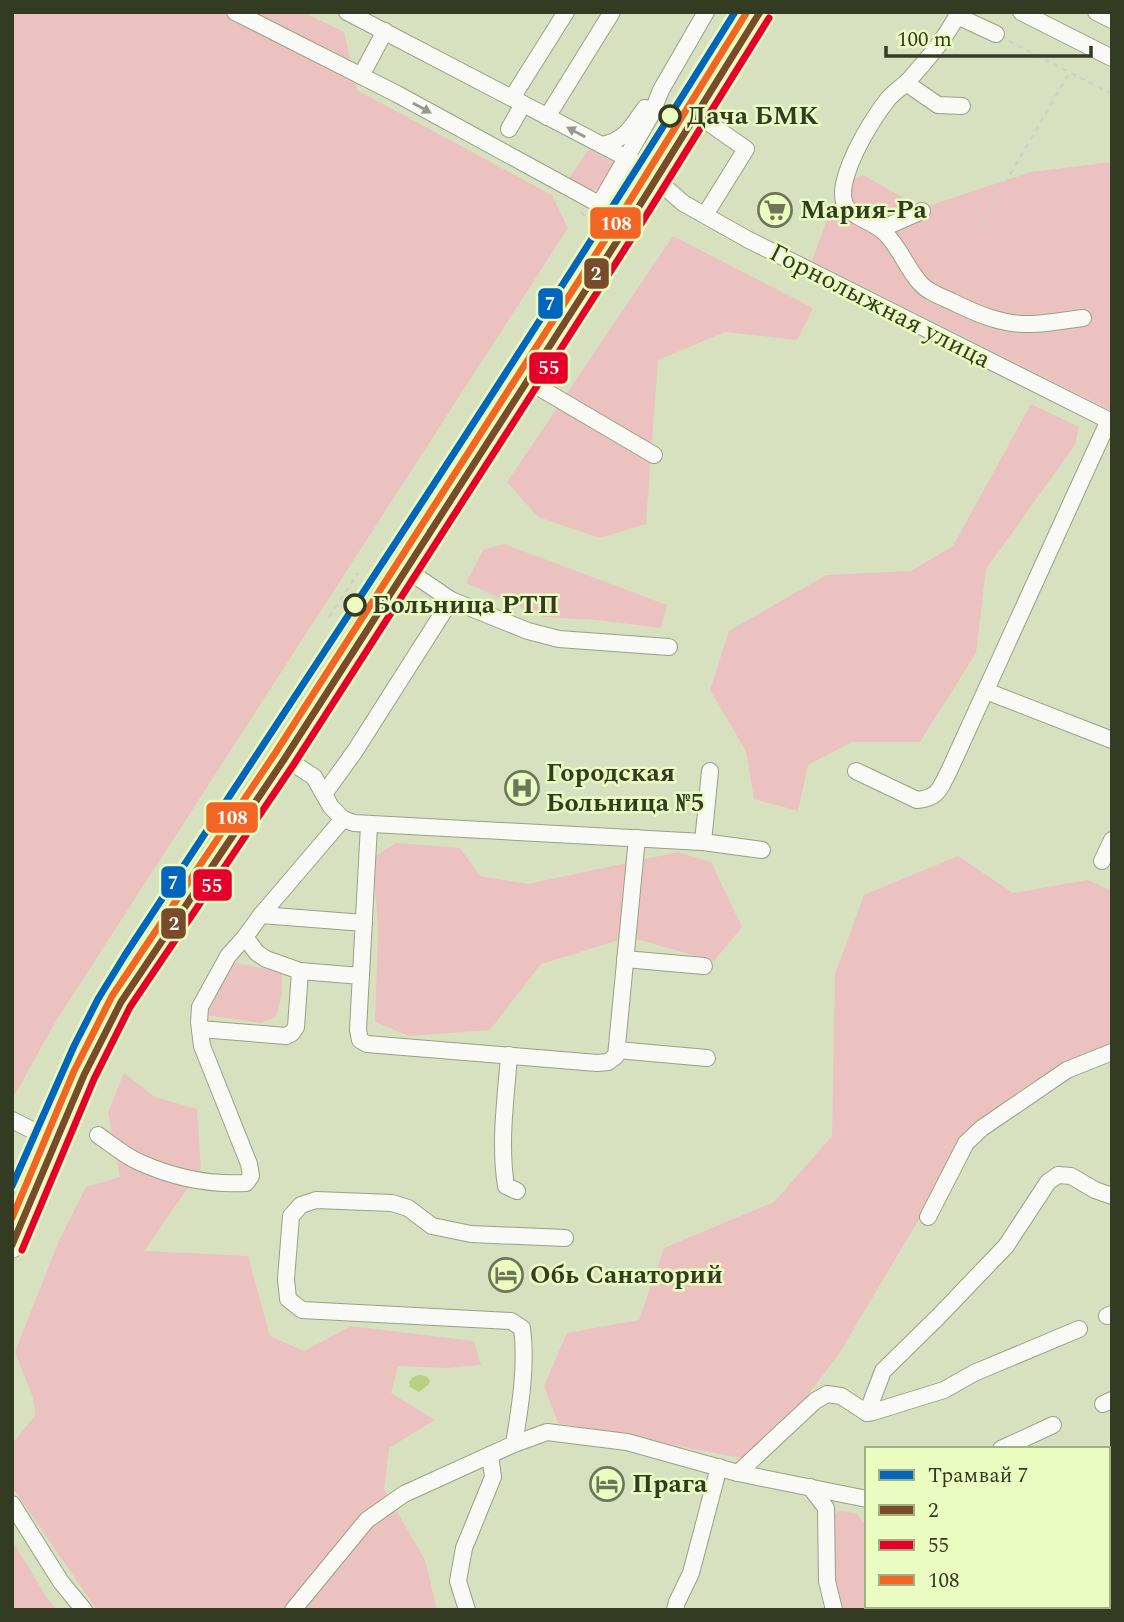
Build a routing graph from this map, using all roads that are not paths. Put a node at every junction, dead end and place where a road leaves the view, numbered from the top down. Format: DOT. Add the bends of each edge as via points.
graph roads {
  1 [pos="235,12"];
  2 [pos="346,12"];
  3 [pos="566,12"];
  4 [pos="612,12"];
  5 [pos="706,12"];
  6 [pos="760,12"];
  7 [pos="1021,12"];
  8 [pos="1096,12"];
  9 [pos="958,14"];
  10 [pos="1112,20"];
  11 [pos="385,31"];
  12 [pos="996,34"];
  13 [pos="1112,58"];
  14 [pos="362,76"];
  15 [pos="906,83"];
  16 [pos="661,90"];
  17 [pos="517,101"];
  18 [pos="962,106"];
  19 [pos="696,114"];
  20 [pos="547,117"];
  21 [pos="509,129"];
  22 [pos="602,145"];
  23 [pos="626,158"];
  24 [pos="656,178"];
  25 [pos="599,205"];
  26 [pos="922,211"];
  27 [pos="705,215"];
  28 [pos="630,222"];
  29 [pos="881,229"];
  30 [pos="1083,318"];
  31 [pos="528,381"];
  32 [pos="1110,421"];
  33 [pos="654,455"];
  34 [pos="407,570"];
  35 [pos="451,600"];
  36 [pos="669,647"];
  37 [pos="986,691"];
  38 [pos="1112,740"];
  39 [pos="285,758"];
  40 [pos="710,771"];
  41 [pos="856,771"];
  42 [pos="324,794"];
  43 [pos="344,819"];
  44 [pos="369,825"];
  45 [pos="636,838"];
  46 [pos="1112,840"];
  47 [pos="703,842"];
  48 [pos="762,850"];
  49 [pos="1102,861"];
  50 [pos="261,915"];
  51 [pos="364,923"];
  52 [pos="245,937"];
  53 [pos="625,959"];
  54 [pos="704,966"];
  55 [pos="300,971"];
  56 [pos="361,976"];
  57 [pos="200,1029"];
  58 [pos="617,1050"];
  59 [pos="1112,1052"];
  60 [pos="509,1055"];
  61 [pos="707,1058"];
  62 [pos="12,1120"];
  63 [pos="98,1135"];
  64 [pos="56,1142"];
  65 [pos="517,1191"];
  66 [pos="1112,1196"];
  67 [pos="928,1217"];
  68 [pos="565,1238"];
  69 [pos="12,1246"];
  70 [pos="1079,1329"];
  71 [pos="867,1413"];
  72 [pos="1053,1425"];
  73 [pos="514,1444"];
  74 [pos="1005,1447"];
  75 [pos="489,1455"];
  76 [pos="719,1466"];
  77 [pos="738,1473"];
  78 [pos="810,1487"];
  79 [pos="865,1499"];
  80 [pos="12,1504"];
  81 [pos="84,1610"];
  82 [pos="293,1610"];
  83 [pos="467,1610"];
  84 [pos="675,1610"];
  85 [pos="834,1610"];
  1 -- 14 [label="street"];
  2 -- 11 [label="street, Горнолыжная улица"];
  3 -- 17 [label="street"];
  4 -- 20 [label="street"];
  5 -- 16 [label="street"];
  6 -- 19 [label="highway"];
  7 -- 13 [label="street"];
  8 -- 10 [label="street"];
  9 -- 12 [label="street"];
  9 -- 15 [label="street" via="936,50"];
  11 -- 14 [label="street"];
  11 -- 17 [label="street, Горнолыжная улица"];
  14 -- 25 [label="street, one-way"];
  15 -- 18 [label="street" via="938,105"];
  15 -- 29 [label="street" via="889,97 858,145 844,183 843,198 850,212"];
  16 -- 22 [label="street" via="626,135"];
  16 -- 23 [label="street"];
  17 -- 20 [label="street, Горнолыжная улица"];
  17 -- 21 [label="street"];
  19 -- 24 [label="highway"];
  19 -- 27 [label="street" via="746,149"];
  22 -- 20 [label="street, Горнолыжная улица, one-way"];
  22 -- 23 [label="street, Горнолыжная улица"];
  23 -- 24 [label="street, Горнолыжная улица"];
  23 -- 25 [label="street"];
  24 -- 27 [label="street, Горнолыжная улица"];
  24 -- 28 [label="highway"];
  25 -- 28 [label="street"];
  26 -- 29 [label="street"];
  27 -- 32 [label="street, Горнолыжная улица"];
  28 -- 31 [label="highway"];
  29 -- 30 [label="street" via="920,283 967,309 1009,323"];
  31 -- 33 [label="street"];
  31 -- 34 [label="highway"];
  32 -- 37 [label="street"];
  34 -- 35 [label="street"];
  34 -- 39 [label="highway"];
  35 -- 36 [label="street" via="559,639"];
  35 -- 42 [label="street"];
  37 -- 38 [label="street"];
  37 -- 41 [label="street" via="936,795 917,800"];
  39 -- 42 [label="street" via="314,777"];
  39 -- 64 [label="highway" via="121,1002"];
  40 -- 47 [label="street"];
  42 -- 43 [label="street"];
  43 -- 44 [label="street"];
  43 -- 50 [label="street"];
  44 -- 45 [label="street"];
  44 -- 51 [label="street"];
  45 -- 47 [label="street"];
  45 -- 53 [label="street"];
  46 -- 49 [label="street"];
  47 -- 48 [label="street"];
  50 -- 51 [label="street"];
  50 -- 52 [label="street"];
  51 -- 56 [label="street"];
  52 -- 55 [label="street" via="266,959"];
  52 -- 57 [label="street" via="228,956 200,1007"];
  53 -- 54 [label="street"];
  53 -- 58 [label="street"];
  55 -- 56 [label="street"];
  55 -- 57 [label="street" via="292,1033"];
  56 -- 60 [label="street" via="358,1030 360,1040 367,1044"];
  57 -- 63 [label="street" via="202,1046 249,1164 251,1176 246,1183 176,1176 137,1161"];
  58 -- 60 [label="street" via="608,1062 597,1063"];
  58 -- 61 [label="street"];
  59 -- 67 [label="street" via="1068,1070 982,1128 966,1143"];
  60 -- 65 [label="street" via="503,1170 506,1186"];
  62 -- 64 [label="street"];
  64 -- 69 [label="highway"];
  66 -- 71 [label="street" via="1071,1176 1058,1175 1048,1182 1006,1246 883,1371"];
  68 -- 73 [label="street" via="471,1234 432,1226 391,1203 316,1200 301,1205 291,1216 288,1299 302,1310 511,1321 522,1328"];
  70 -- 71 [label="street" via="944,1390"];
  71 -- 77 [label="street" via="841,1396 827,1394"];
  72 -- 74 [label="street"];
  73 -- 75 [label="street"];
  73 -- 76 [label="street" via="547,1432 627,1442"];
  75 -- 82 [label="street" via="404,1494 367,1520"];
  75 -- 83 [label="street" via="494,1477 464,1548 458,1581"];
  76 -- 77 [label="street"];
  76 -- 84 [label="street" via="691,1573"];
  77 -- 78 [label="street"];
  78 -- 79 [label="street"];
  78 -- 85 [label="street" via="826,1508 827,1581"];
  80 -- 81 [label="street"];
}
